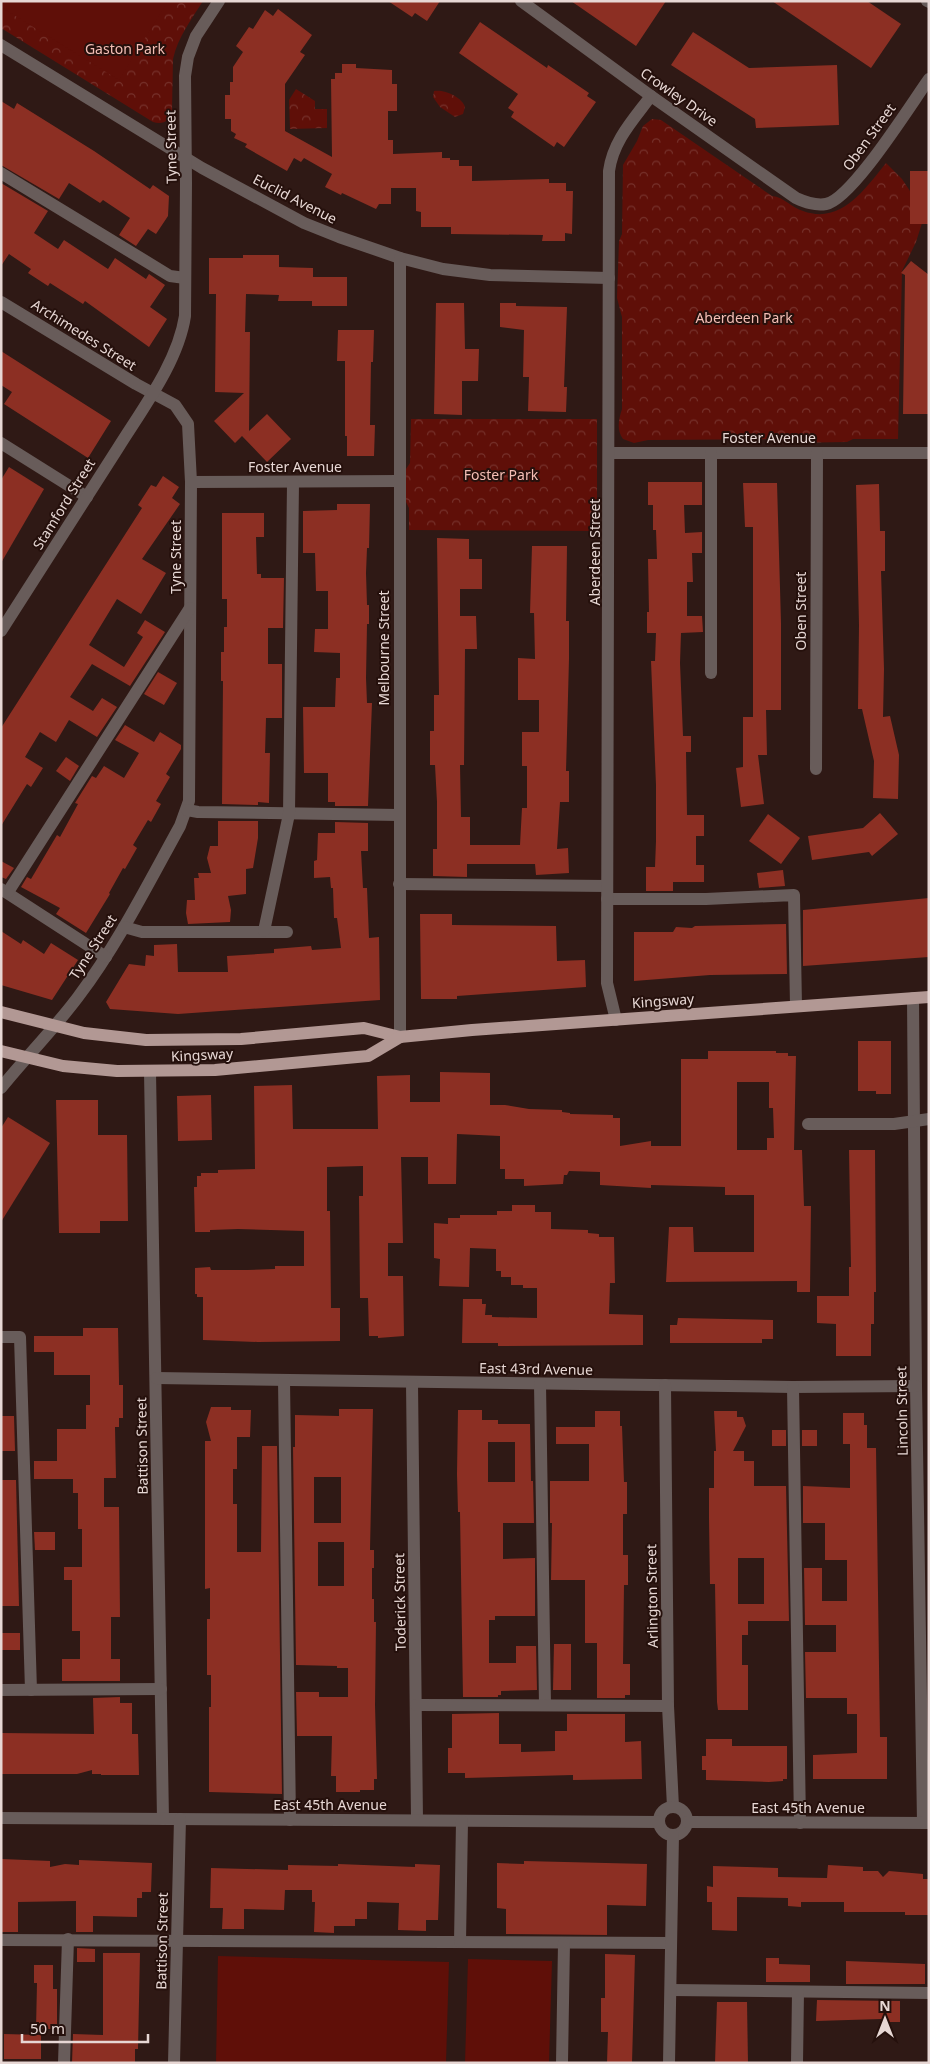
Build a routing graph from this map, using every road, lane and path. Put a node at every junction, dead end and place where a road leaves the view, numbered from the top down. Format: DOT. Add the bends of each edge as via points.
graph roads {
  1 [pos="219,1"];
  2 [pos="521,1"];
  3 [pos="1,45"];
  4 [pos="929,79"];
  5 [pos="651,96"];
  6 [pos="185,158"];
  7 [pos="1,173"];
  8 [pos="826,204"];
  9 [pos="400,258"];
  10 [pos="185,278"];
  11 [pos="609,278"];
  12 [pos="1,302"];
  13 [pos="152,393"];
  14 [pos="1,443"];
  15 [pos="816,452"];
  16 [pos="610,453"];
  17 [pos="711,453"];
  18 [pos="929,453"];
  19 [pos="399,481"];
  20 [pos="191,482"];
  21 [pos="293,482"];
  22 [pos="87,497"];
  23 [pos="190,607"];
  24 [pos="1,631"];
  25 [pos="711,673"];
  26 [pos="816,769"];
  27 [pos="187,810"];
  28 [pos="289,814"];
  29 [pos="399,815"];
  30 [pos="399,884"];
  31 [pos="5,890"];
  32 [pos="607,893"];
  33 [pos="124,927"];
  34 [pos="264,932"];
  35 [pos="287,932"];
  36 [pos="106,957"];
  37 [pos="929,997"];
  38 [pos="913,998"];
  39 [pos="796,1006"];
  40 [pos="1,1012"];
  41 [pos="616,1020"];
  42 [pos="54,1025"];
  43 [pos="400,1038"];
  44 [pos="1,1051"];
  45 [pos="27,1057"];
  46 [pos="150,1072"];
  47 [pos="1,1088"];
  48 [pos="929,1118"];
  49 [pos="914,1121"];
  50 [pos="808,1124"];
  51 [pos="1,1337"];
  52 [pos="156,1378"];
  53 [pos="284,1380"];
  54 [pos="412,1383"];
  55 [pos="540,1384"];
  56 [pos="664,1385"];
  57 [pos="916,1386"];
  58 [pos="793,1387"];
  59 [pos="161,1689"];
  60 [pos="1,1690"];
  61 [pos="31,1690"];
  62 [pos="925,1701"];
  63 [pos="416,1706"];
  64 [pos="545,1706"];
  65 [pos="668,1706"];
  66 [pos="673,1807"];
  67 [pos="1,1818"];
  68 [pos="163,1819"];
  69 [pos="180,1819"];
  70 [pos="290,1820"];
  71 [pos="417,1820"];
  72 [pos="462,1821"];
  73 [pos="659,1822"];
  74 [pos="687,1822"];
  75 [pos="800,1823"];
  76 [pos="926,1823"];
  77 [pos="673,1835"];
  78 [pos="68,1939"];
  79 [pos="1,1940"];
  80 [pos="178,1940"];
  81 [pos="460,1942"];
  82 [pos="564,1943"];
  83 [pos="671,1943"];
  84 [pos="671,1990"];
  85 [pos="798,1992"];
  86 [pos="929,1993"];
  87 [pos="64,2063"];
  88 [pos="174,2063"];
  89 [pos="562,2063"];
  90 [pos="670,2063"];
  91 [pos="797,2063"];
  1 -- 6 [label="street, Tyne Street" via="196,36 188,57"];
  2 -- 5 [label="street, Crowley Drive"];
  3 -- 6 [label="street, Euclid Avenue"];
  4 -- 8 [label="street, Oben Street" via="862,175 843,195"];
  5 -- 8 [label="street, Crowley Drive" via="796,198"];
  5 -- 11 [label="street, Aberdeen Street" via="618,142 611,158"];
  6 -- 9 [label="street, Euclid Avenue" via="304,223"];
  6 -- 10 [label="street, Tyne Street"];
  7 -- 10 [label="street" via="170,276"];
  9 -- 11 [label="street, Euclid Avenue" via="443,269 490,275"];
  9 -- 19 [label="street, Melbourne Street"];
  10 -- 13 [label="street, Tyne Street" via="183,333"];
  11 -- 16 [label="street, Aberdeen Street"];
  12 -- 13 [label="street, Archimedes Street"];
  13 -- 20 [label="street, Tyne Street" via="175,405 188,424"];
  13 -- 22 [label="street, Stamford Street"];
  14 -- 22 [label="street"];
  15 -- 17 [label="street, Foster Avenue"];
  15 -- 18 [label="street, Foster Avenue"];
  15 -- 26 [label="street, Oben Street"];
  16 -- 17 [label="street, Foster Avenue"];
  16 -- 32 [label="street, Aberdeen Street"];
  17 -- 25 [label="street"];
  19 -- 21 [label="street, Foster Avenue"];
  19 -- 29 [label="street, Melbourne Street"];
  20 -- 21 [label="street, Foster Avenue"];
  20 -- 23 [label="street, Tyne Street"];
  21 -- 28 [label="street"];
  22 -- 24 [label="street, Stamford Street"];
  23 -- 27 [label="street, Tyne Street"];
  23 -- 31 [label="street"];
  27 -- 28 [label="street"];
  27 -- 33 [label="street, Tyne Street"];
  28 -- 29 [label="street"];
  28 -- 34 [label="street"];
  29 -- 30 [label="street, Melbourne Street"];
  30 -- 32 [label="street"];
  30 -- 43 [label="street, Melbourne Street"];
  31 -- 36 [label="street"];
  32 -- 39 [label="street" via="706,899 794,895"];
  32 -- 41 [label="street, Aberdeen Street" via="608,990"];
  33 -- 34 [label="street" via="142,932"];
  33 -- 36 [label="street, Tyne Street"];
  34 -- 35 [label="street"];
  36 -- 42 [label="street, Tyne Street"];
  37 -- 38 [label="main road, Kingsway"];
  38 -- 39 [label="main road, Kingsway"];
  38 -- 49 [label="street, Lincoln Street"];
  39 -- 41 [label="main road, Kingsway"];
  40 -- 42 [label="main road, Kingsway"];
  41 -- 43 [label="main road, Kingsway"];
  42 -- 43 [label="main road, Kingsway" via="95,1035 146,1040 241,1039 364,1028"];
  42 -- 45 [label="street, Tyne Street"];
  43 -- 46 [label="main road, Kingsway" via="368,1056 215,1070"];
  44 -- 45 [label="main road, Kingsway"];
  45 -- 46 [label="main road, Kingsway" via="63,1066"];
  45 -- 47 [label="street, Tyne Street"];
  46 -- 52 [label="street, Battison Street"];
  48 -- 49 [label="street"];
  49 -- 50 [label="street"];
  49 -- 57 [label="street, Lincoln Street"];
  51 -- 61 [label="street" via="20,1337"];
  52 -- 53 [label="street, East 43rd Avenue"];
  52 -- 59 [label="street, Battison Street"];
  53 -- 54 [label="street, East 43rd Avenue"];
  53 -- 70 [label="street"];
  54 -- 55 [label="street, East 43rd Avenue"];
  54 -- 63 [label="street, Toderick Street"];
  55 -- 56 [label="street, East 43rd Avenue"];
  55 -- 64 [label="street"];
  56 -- 58 [label="street, East 43rd Avenue"];
  56 -- 65 [label="street, Arlington Street"];
  57 -- 58 [label="street, East 43rd Avenue"];
  57 -- 62 [label="street, Lincoln Street"];
  58 -- 75 [label="street"];
  59 -- 61 [label="street"];
  59 -- 68 [label="street, Battison Street"];
  60 -- 61 [label="street"];
  62 -- 76 [label="street, Lincoln Street"];
  63 -- 64 [label="street"];
  63 -- 71 [label="street, Toderick Street"];
  64 -- 65 [label="street"];
  65 -- 66 [label="street, Arlington Street"];
  66 -- 73 [label="street" via="662,1813"];
  66 -- 74 [label="street" via="684,1813"];
  67 -- 68 [label="street, East 45th Avenue"];
  68 -- 69 [label="street, East 45th Avenue"];
  69 -- 70 [label="street, East 45th Avenue"];
  69 -- 80 [label="street, Battison Street"];
  70 -- 71 [label="street, East 45th Avenue"];
  71 -- 72 [label="street, East 45th Avenue"];
  72 -- 73 [label="street, East 45th Avenue"];
  72 -- 81 [label="street"];
  73 -- 77 [label="street" via="662,1829"];
  74 -- 75 [label="street, East 45th Avenue"];
  74 -- 77 [label="street" via="684,1830"];
  75 -- 76 [label="street, East 45th Avenue"];
  77 -- 83 [label="street"];
  78 -- 79 [label="street"];
  78 -- 80 [label="street"];
  78 -- 87 [label="street"];
  80 -- 81 [label="street"];
  80 -- 88 [label="street, Battison Street"];
  81 -- 82 [label="street"];
  82 -- 83 [label="street"];
  82 -- 89 [label="street"];
  83 -- 84 [label="street"];
  84 -- 85 [label="street"];
  84 -- 90 [label="street"];
  85 -- 86 [label="street"];
  85 -- 91 [label="street"];
}
